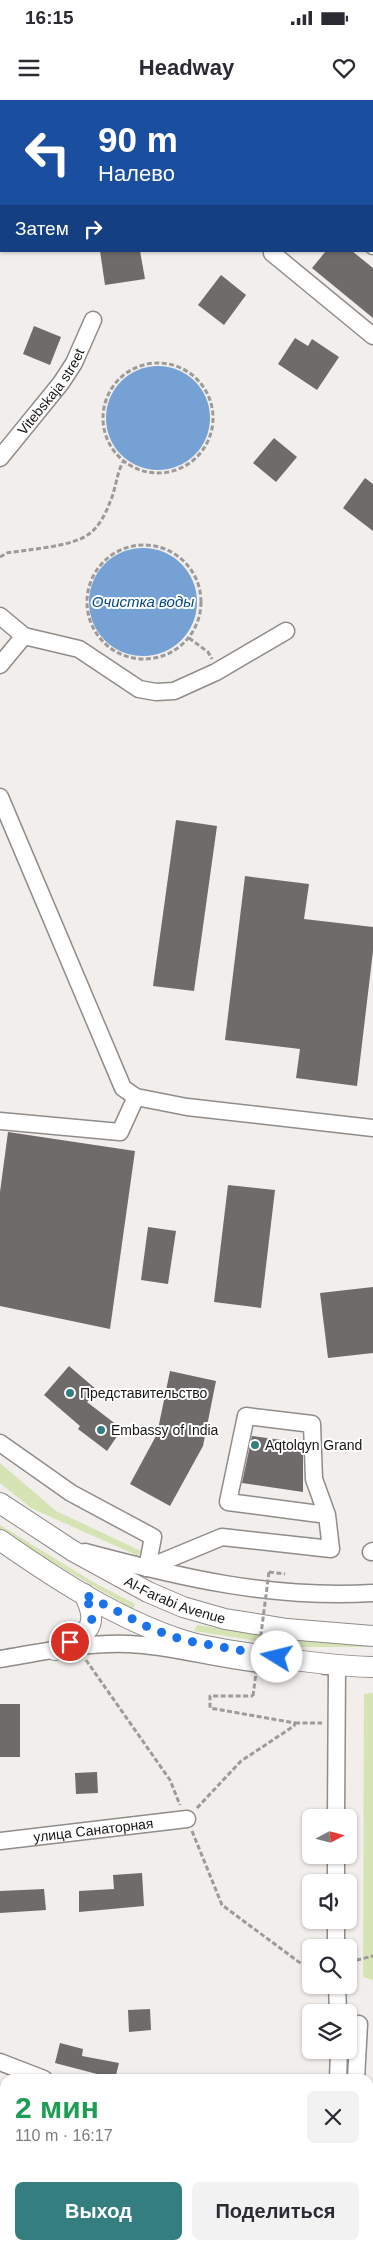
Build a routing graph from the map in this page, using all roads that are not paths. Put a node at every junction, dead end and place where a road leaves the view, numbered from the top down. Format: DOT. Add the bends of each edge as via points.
graph roads {
  1 [pos="272,252"];
  2 [pos="94,320"];
  3 [pos="373,336"];
  4 [pos="0,458"];
  5 [pos="0,616"];
  6 [pos="286,631"];
  7 [pos="24,636"];
  8 [pos="0,665"];
  9 [pos="0,797"];
  10 [pos="136,1096"];
  11 [pos="0,1121"];
  12 [pos="373,1128"];
  13 [pos="0,1443"];
  14 [pos="0,1502"];
  15 [pos="327,1515"];
  16 [pos="0,1540"];
  17 [pos="66,1546"];
  18 [pos="147,1568"];
  19 [pos="373,1593"];
  20 [pos="84,1594"];
  21 [pos="373,1636"];
  22 [pos="55,1650"];
  23 [pos="0,1659"];
  24 [pos="337,1666"];
  25 [pos="373,1666"];
  26 [pos="336,1809"];
  27 [pos="187,1819"];
  28 [pos="0,1841"];
  29 [pos="360,2025"];
  30 [pos="339,2059"];
  31 [pos="0,2062"];
  32 [pos="31,2074"];
  33 [pos="338,2074"];
  34 [pos="356,2074"];
  1 -- 3 [label="street"];
  2 -- 4 [label="street, Vitebskaja street" via="61,383"];
  5 -- 7 [label="street"];
  6 -- 7 [label="street" via="216,672 174,691 139,689 79,649"];
  7 -- 8 [label="street"];
  9 -- 10 [label="street" via="123,1088"];
  10 -- 11 [label="street" via="120,1132"];
  10 -- 12 [label="street" via="187,1107"];
  13 -- 18 [label="street" via="71,1493 153,1537"];
  14 -- 17 [label="main road, Al-Farabi Avenue"];
  15 -- 15 [label="street" via="228,1502 246,1416 312,1424 314,1479"];
  15 -- 18 [label="street" via="331,1549 222,1537"];
  16 -- 20 [label="main road"];
  17 -- 18 [label="street"];
  17 -- 21 [label="main road, Al-Farabi Avenue" via="114,1574 183,1607 225,1619 288,1629"];
  18 -- 19 [label="street" via="201,1582 266,1592"];
  20 -- 22 [label="main road" via="92,1610 89,1629"];
  20 -- 24 [label="main road" via="150,1628 183,1640 239,1652"];
  22 -- 23 [label="street"];
  22 -- 24 [label="street" via="128,1644 244,1663"];
  24 -- 25 [label="main road"];
  24 -- 26 [label="street"];
  27 -- 28 [label="street, улица Санаторная"];
  29 -- 34 [label="street"];
  30 -- 33 [label="street"];
  31 -- 32 [label="street"];
}
